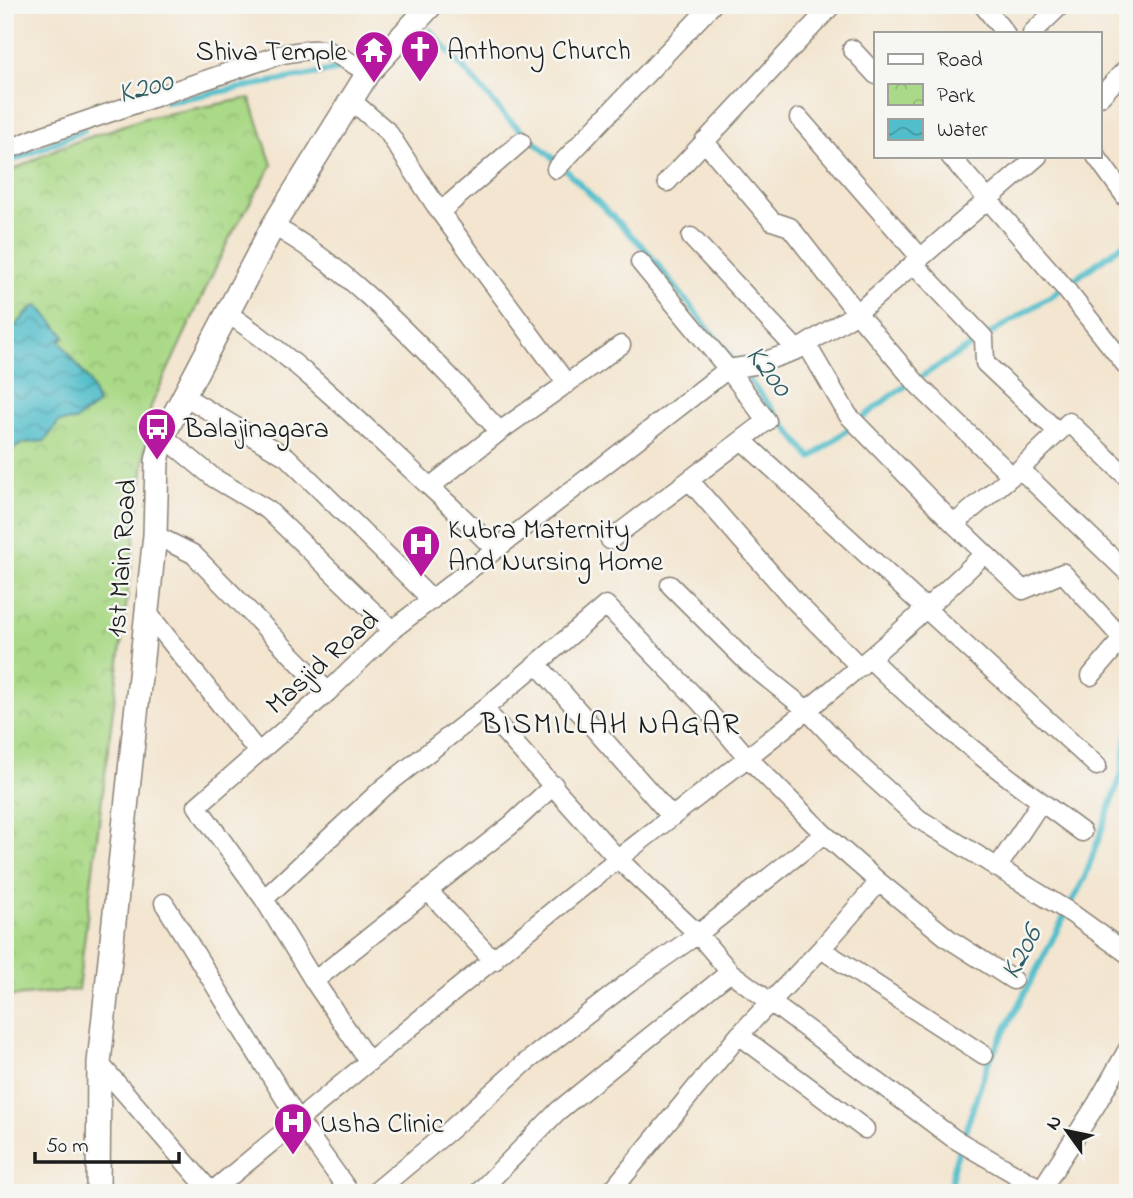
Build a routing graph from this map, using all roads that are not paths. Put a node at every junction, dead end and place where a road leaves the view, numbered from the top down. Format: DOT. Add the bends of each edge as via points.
graph roads {
  1 [pos="431,5"];
  2 [pos="712,5"];
  3 [pos="832,5"];
  4 [pos="983,5"];
  5 [pos="1061,5"];
  6 [pos="1004,32"];
  7 [pos="1033,32"];
  8 [pos="852,49"];
  9 [pos="1128,67"];
  10 [pos="368,73"];
  11 [pos="874,73"];
  12 [pos="1102,95"];
  13 [pos="351,100"];
  14 [pos="799,118"];
  15 [pos="704,141"];
  16 [pos="521,142"];
  17 [pos="5,151"];
  18 [pos="952,158"];
  19 [pos="1036,158"];
  20 [pos="1098,158"];
  21 [pos="556,169"];
  22 [pos="667,181"];
  23 [pos="1126,192"];
  24 [pos="990,199"];
  25 [pos="440,212"];
  26 [pos="273,226"];
  27 [pos="691,237"];
  28 [pos="916,260"];
  29 [pos="640,261"];
  30 [pos="227,313"];
  31 [pos="857,313"];
  32 [pos="621,345"];
  33 [pos="802,347"];
  34 [pos="1128,368"];
  35 [pos="728,369"];
  36 [pos="568,384"];
  37 [pos="184,396"];
  38 [pos="500,431"];
  39 [pos="1058,432"];
  40 [pos="163,436"];
  41 [pos="743,441"];
  42 [pos="1016,473"];
  43 [pos="1128,478"];
  44 [pos="690,481"];
  45 [pos="430,487"];
  46 [pos="954,524"];
  47 [pos="155,535"];
  48 [pos="610,540"];
  49 [pos="495,550"];
  50 [pos="984,554"];
  51 [pos="1128,573"];
  52 [pos="670,585"];
  53 [pos="432,600"];
  54 [pos="926,611"];
  55 [pos="147,612"];
  56 [pos="392,630"];
  57 [pos="1125,642"];
  58 [pos="865,663"];
  59 [pos="537,664"];
  60 [pos="1091,676"];
  61 [pos="328,692"];
  62 [pos="485,709"];
  63 [pos="807,710"];
  64 [pos="258,752"];
  65 [pos="747,757"];
  66 [pos="1097,766"];
  67 [pos="554,785"];
  68 [pos="1041,802"];
  69 [pos="672,817"];
  70 [pos="1082,832"];
  71 [pos="824,834"];
  72 [pos="618,859"];
  73 [pos="997,868"];
  74 [pos="879,882"];
  75 [pos="429,892"];
  76 [pos="264,899"];
  77 [pos="164,903"];
  78 [pos="698,934"];
  79 [pos="821,949"];
  80 [pos="1128,954"];
  81 [pos="494,961"];
  82 [pos="730,972"];
  83 [pos="1013,980"];
  84 [pos="314,981"];
  85 [pos="769,1002"];
  86 [pos="738,1035"];
  87 [pos="1128,1049"];
  88 [pos="984,1055"];
  89 [pos="369,1062"];
  90 [pos="99,1063"];
  91 [pos="298,1120"];
  92 [pos="865,1129"];
  93 [pos="1040,1191"];
  94 [pos="211,1192"];
  95 [pos="98,1193"];
  96 [pos="350,1193"];
  97 [pos="374,1193"];
  98 [pos="478,1193"];
  99 [pos="610,1193"];
  1 -- 10 [label="street, 1st Main Road"];
  2 -- 21 [label="street"];
  3 -- 15 [label="street"];
  4 -- 6 [label="street"];
  5 -- 7 [label="street"];
  8 -- 11 [label="street"];
  9 -- 12 [label="street"];
  10 -- 13 [label="street, 1st Main Road"];
  10 -- 17 [label="street" via="330,50 313,48 279,55"];
  13 -- 25 [label="street" via="388,132"];
  13 -- 26 [label="street, 1st Main Road"];
  14 -- 28 [label="street"];
  15 -- 22 [label="street"];
  15 -- 31 [label="street" via="772,221 790,227"];
  16 -- 25 [label="street"];
  18 -- 24 [label="street"];
  19 -- 24 [label="street"];
  20 -- 23 [label="street"];
  24 -- 28 [label="street"];
  24 -- 34 [label="street"];
  25 -- 36 [label="street"];
  26 -- 30 [label="street, 1st Main Road"];
  26 -- 38 [label="street" via="322,256 433,359"];
  27 -- 33 [label="street"];
  28 -- 31 [label="street"];
  28 -- 39 [label="street" via="984,338 985,363"];
  29 -- 35 [label="street"];
  30 -- 37 [label="street, 1st Main Road"];
  30 -- 45 [label="street" via="270,342 335,397"];
  31 -- 33 [label="street"];
  31 -- 42 [label="street" via="918,384"];
  32 -- 36 [label="street"];
  33 -- 35 [label="street" via="754,365"];
  33 -- 46 [label="street" via="848,415"];
  35 -- 41 [label="street" via="767,421"];
  35 -- 49 [label="street, Masjid Road"];
  36 -- 38 [label="street"];
  37 -- 40 [label="street, 1st Main Road"];
  37 -- 53 [label="street" via="287,457"];
  38 -- 45 [label="street"];
  39 -- 42 [label="street"];
  39 -- 43 [label="street" via="1069,422"];
  40 -- 47 [label="street, 1st Main Road" via="157,461"];
  40 -- 56 [label="street" via="214,478 268,510"];
  41 -- 44 [label="street"];
  41 -- 54 [label="street"];
  42 -- 46 [label="street"];
  42 -- 51 [label="street"];
  44 -- 48 [label="street"];
  44 -- 58 [label="street" via="793,599"];
  45 -- 49 [label="street"];
  46 -- 50 [label="street"];
  47 -- 55 [label="street, 1st Main Road"];
  47 -- 61 [label="street" via="194,554"];
  49 -- 53 [label="street, Masjid Road"];
  50 -- 54 [label="street"];
  50 -- 57 [label="street" via="1023,590 1063,573"];
  52 -- 63 [label="street" via="747,662"];
  53 -- 56 [label="street, Masjid Road"];
  54 -- 58 [label="street"];
  54 -- 66 [label="street"];
  55 -- 64 [label="street"];
  55 -- 90 [label="street, 1st Main Road"];
  56 -- 61 [label="street, Masjid Road"];
  57 -- 60 [label="street"];
  58 -- 63 [label="street"];
  58 -- 68 [label="street"];
  59 -- 62 [label="street"];
  59 -- 65 [label="street" via="606,605"];
  59 -- 69 [label="street"];
  61 -- 64 [label="street, Masjid Road"];
  62 -- 67 [label="street"];
  62 -- 76 [label="street" via="384,787"];
  63 -- 65 [label="street"];
  63 -- 73 [label="street" via="919,819"];
  64 -- 76 [label="street, Masjid Road" via="197,806"];
  65 -- 69 [label="street"];
  65 -- 71 [label="street"];
  67 -- 72 [label="street"];
  67 -- 75 [label="street"];
  68 -- 70 [label="street"];
  68 -- 73 [label="street"];
  69 -- 72 [label="street"];
  71 -- 74 [label="street"];
  71 -- 78 [label="street"];
  72 -- 78 [label="street"];
  72 -- 81 [label="street"];
  73 -- 80 [label="street"];
  74 -- 79 [label="street"];
  74 -- 83 [label="street" via="949,939"];
  75 -- 81 [label="street"];
  75 -- 84 [label="street"];
  76 -- 84 [label="street, Masjid Road"];
  77 -- 91 [label="street"];
  78 -- 82 [label="street"];
  78 -- 97 [label="street" via="525,1063"];
  79 -- 85 [label="street"];
  79 -- 88 [label="street"];
  81 -- 89 [label="street"];
  82 -- 85 [label="street"];
  82 -- 98 [label="street" via="558,1111"];
  84 -- 89 [label="street, Masjid Road"];
  85 -- 86 [label="street"];
  85 -- 93 [label="street" via="953,1138"];
  86 -- 92 [label="street"];
  86 -- 99 [label="street"];
  87 -- 93 [label="street"];
  89 -- 91 [label="street"];
  90 -- 94 [label="street"];
  90 -- 95 [label="street, 1st Main Road"];
  91 -- 94 [label="street"];
  91 -- 96 [label="street"];
}
